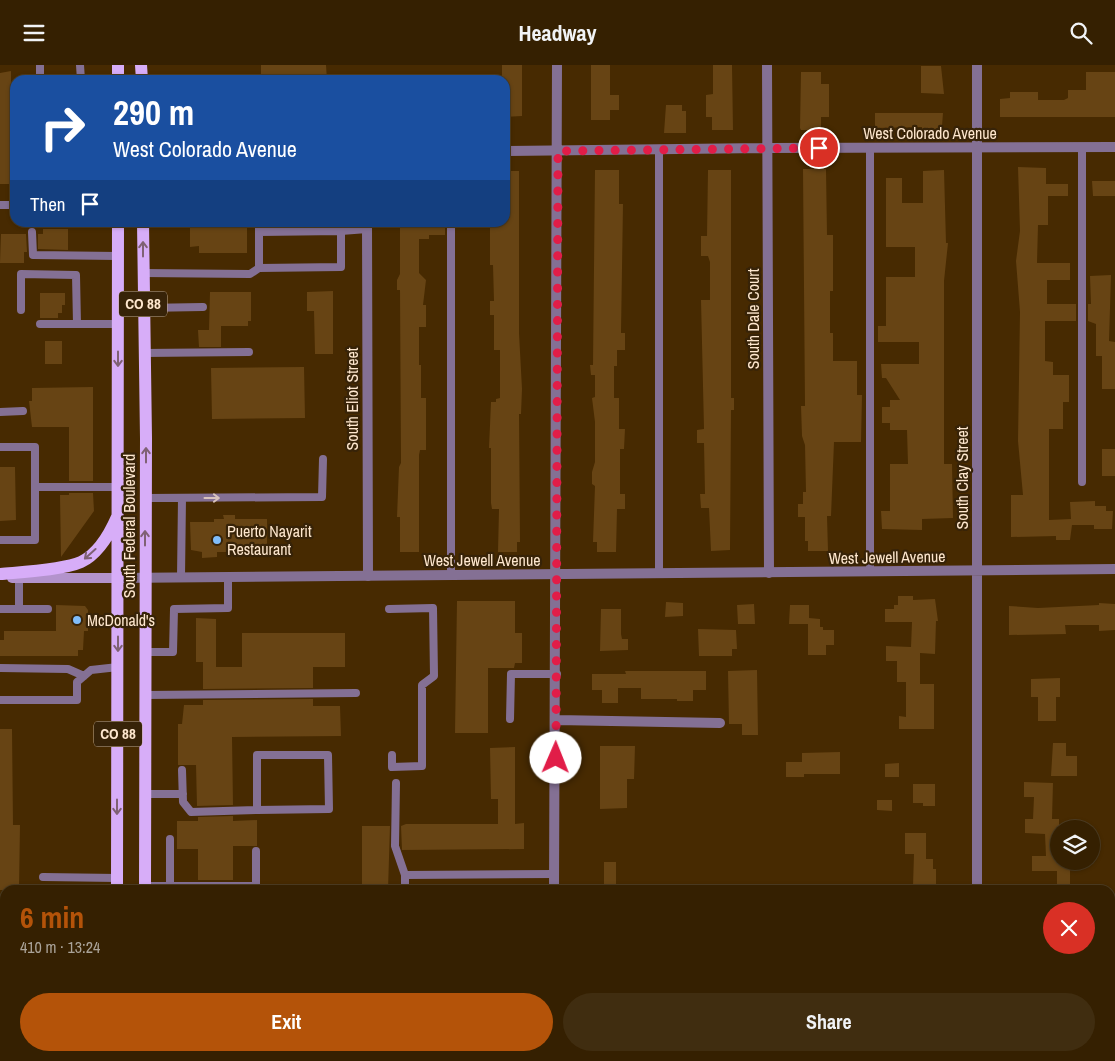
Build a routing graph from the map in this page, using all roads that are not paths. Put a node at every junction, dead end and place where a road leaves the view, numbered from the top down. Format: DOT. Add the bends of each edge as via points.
graph roads {
  1 [pos="557,65"];
  2 [pos="767,65"];
  3 [pos="977,65"];
  4 [pos="1115,147"];
  5 [pos="767,148"];
  6 [pos="870,148"];
  7 [pos="977,148"];
  8 [pos="1082,148"];
  9 [pos="660,149"];
  10 [pos="510,151"];
  11 [pos="558,151"];
  12 [pos="118,227"];
  13 [pos="143,227"];
  14 [pos="259,227"];
  15 [pos="341,227"];
  16 [pos="367,227"];
  17 [pos="451,227"];
  18 [pos="32,232"];
  19 [pos="259,232"];
  20 [pos="118,256"];
  21 [pos="259,268"];
  22 [pos="143,273"];
  23 [pos="143,307"];
  24 [pos="203,307"];
  25 [pos="21,310"];
  26 [pos="40,324"];
  27 [pos="77,324"];
  28 [pos="118,324"];
  29 [pos="249,352"];
  30 [pos="143,353"];
  31 [pos="23,411"];
  32 [pos="0,412"];
  33 [pos="0,447"];
  34 [pos="323,459"];
  35 [pos="1082,482"];
  36 [pos="35,487"];
  37 [pos="118,487"];
  38 [pos="146,498"];
  39 [pos="182,498"];
  40 [pos="118,515"];
  41 [pos="0,540"];
  42 [pos="1115,569"];
  43 [pos="977,571"];
  44 [pos="870,572"];
  45 [pos="769,573"];
  46 [pos="0,574"];
  47 [pos="659,574"];
  48 [pos="451,575"];
  49 [pos="557,575"];
  50 [pos="368,576"];
  51 [pos="181,577"];
  52 [pos="228,577"];
  53 [pos="0,578"];
  54 [pos="19,578"];
  55 [pos="118,578"];
  56 [pos="145,578"];
  57 [pos="0,609"];
  58 [pos="19,609"];
  59 [pos="48,609"];
  60 [pos="389,609"];
  61 [pos="145,652"];
  62 [pos="118,667"];
  63 [pos="0,668"];
  64 [pos="557,675"];
  65 [pos="84,676"];
  66 [pos="356,693"];
  67 [pos="145,695"];
  68 [pos="0,700"];
  69 [pos="510,719"];
  70 [pos="557,719"];
  71 [pos="720,723"];
  72 [pos="392,755"];
  73 [pos="182,770"];
  74 [pos="396,783"];
  75 [pos="144,794"];
  76 [pos="183,794"];
  77 [pos="258,810"];
  78 [pos="170,839"];
  79 [pos="256,851"];
  80 [pos="554,874"];
  81 [pos="405,875"];
  82 [pos="43,877"];
  83 [pos="117,884"];
  84 [pos="145,885"];
  85 [pos="170,885"];
  86 [pos="256,885"];
  87 [pos="405,885"];
  88 [pos="554,885"];
  89 [pos="978,885"];
  1 -- 11 [label="street"];
  2 -- 5 [label="street, South Dale Court"];
  3 -- 7 [label="street, South Clay Street"];
  4 -- 8 [label="street, West Colorado Avenue"];
  5 -- 6 [label="street, West Colorado Avenue"];
  5 -- 9 [label="street, West Colorado Avenue"];
  5 -- 45 [label="street, South Dale Court"];
  6 -- 7 [label="street, West Colorado Avenue"];
  6 -- 44 [label="lane"];
  7 -- 8 [label="street, West Colorado Avenue"];
  7 -- 43 [label="street, South Clay Street"];
  8 -- 35 [label="lane"];
  9 -- 11 [label="street, West Colorado Avenue"];
  9 -- 47 [label="lane"];
  10 -- 11 [label="street, West Colorado Avenue"];
  11 -- 49 [label="street"];
  12 -- 20 [label="main road, South Federal Boulevard / CO 88"];
  22 -- 13 [label="main road, South Federal Boulevard / CO 88, one-way"];
  14 -- 19 [label="lane"];
  15 -- 19 [label="lane"];
  15 -- 21 [label="lane" via="341,267"];
  16 -- 50 [label="street, South Eliot Street"];
  17 -- 48 [label="lane"];
  18 -- 20 [label="lane" via="33,255"];
  19 -- 21 [label="lane"];
  20 -- 28 [label="main road, South Federal Boulevard / CO 88"];
  21 -- 22 [label="lane" via="250,274"];
  22 -- 23 [label="main road, South Federal Boulevard / CO 88"];
  23 -- 24 [label="lane"];
  23 -- 30 [label="main road, South Federal Boulevard / CO 88"];
  25 -- 27 [label="lane" via="21,274 76,275"];
  26 -- 27 [label="lane"];
  27 -- 28 [label="lane"];
  28 -- 37 [label="main road, South Federal Boulevard / CO 88, one-way"];
  29 -- 30 [label="lane"];
  38 -- 30 [label="main road, South Federal Boulevard / CO 88, one-way"];
  31 -- 32 [label="lane"];
  33 -- 36 [label="lane" via="35,447"];
  39 -- 34 [label="lane, one-way" via="322,497"];
  36 -- 37 [label="lane"];
  36 -- 41 [label="lane" via="35,540"];
  37 -- 40 [label="main road, South Federal Boulevard / CO 88"];
  38 -- 39 [label="lane"];
  56 -- 38 [label="main road, South Federal Boulevard / CO 88, one-way"];
  39 -- 51 [label="lane"];
  40 -- 46 [label="main road, one-way" via="106,537 80,563"];
  40 -- 55 [label="main road, South Federal Boulevard / CO 88"];
  42 -- 43 [label="street, West Jewell Avenue"];
  43 -- 44 [label="street, West Jewell Avenue"];
  43 -- 89 [label="street, South Clay Street"];
  44 -- 45 [label="street, West Jewell Avenue"];
  45 -- 47 [label="street, West Jewell Avenue"];
  47 -- 49 [label="street, West Jewell Avenue"];
  48 -- 49 [label="street, West Jewell Avenue"];
  48 -- 50 [label="street, West Jewell Avenue"];
  49 -- 64 [label="street"];
  50 -- 52 [label="street, West Jewell Avenue"];
  51 -- 52 [label="street, West Jewell Avenue"];
  51 -- 56 [label="street, West Jewell Avenue"];
  52 -- 61 [label="lane" via="228,608 174,609 173,652"];
  53 -- 54 [label="main road, West Jewell Avenue"];
  54 -- 55 [label="main road, West Jewell Avenue"];
  54 -- 58 [label="lane"];
  55 -- 56 [label="street, West Jewell Avenue"];
  55 -- 62 [label="main road, South Federal Boulevard / CO 88, one-way"];
  56 -- 61 [label="main road, South Federal Boulevard / CO 88"];
  57 -- 58 [label="lane"];
  58 -- 59 [label="lane"];
  60 -- 72 [label="lane" via="433,608 434,676 422,685 422,766 392,767"];
  61 -- 67 [label="main road, South Federal Boulevard / CO 88"];
  62 -- 65 [label="lane" via="91,671"];
  62 -- 83 [label="main road, South Federal Boulevard / CO 88, one-way"];
  63 -- 65 [label="lane" via="68,669"];
  64 -- 69 [label="lane" via="511,675"];
  64 -- 70 [label="street"];
  65 -- 68 [label="lane" via="77,682 77,700"];
  66 -- 67 [label="lane"];
  67 -- 75 [label="main road, South Federal Boulevard / CO 88"];
  70 -- 71 [label="street"];
  70 -- 80 [label="street"];
  73 -- 76 [label="lane"];
  74 -- 81 [label="lane" via="395,846"];
  75 -- 76 [label="lane"];
  75 -- 84 [label="main road, South Federal Boulevard / CO 88"];
  76 -- 77 [label="lane" via="183,802 191,811"];
  77 -- 77 [label="lane" via="329,809 328,755 257,755"];
  78 -- 85 [label="lane"];
  79 -- 86 [label="lane"];
  80 -- 81 [label="lane"];
  80 -- 88 [label="street"];
  81 -- 87 [label="lane"];
  82 -- 83 [label="lane"];
}
